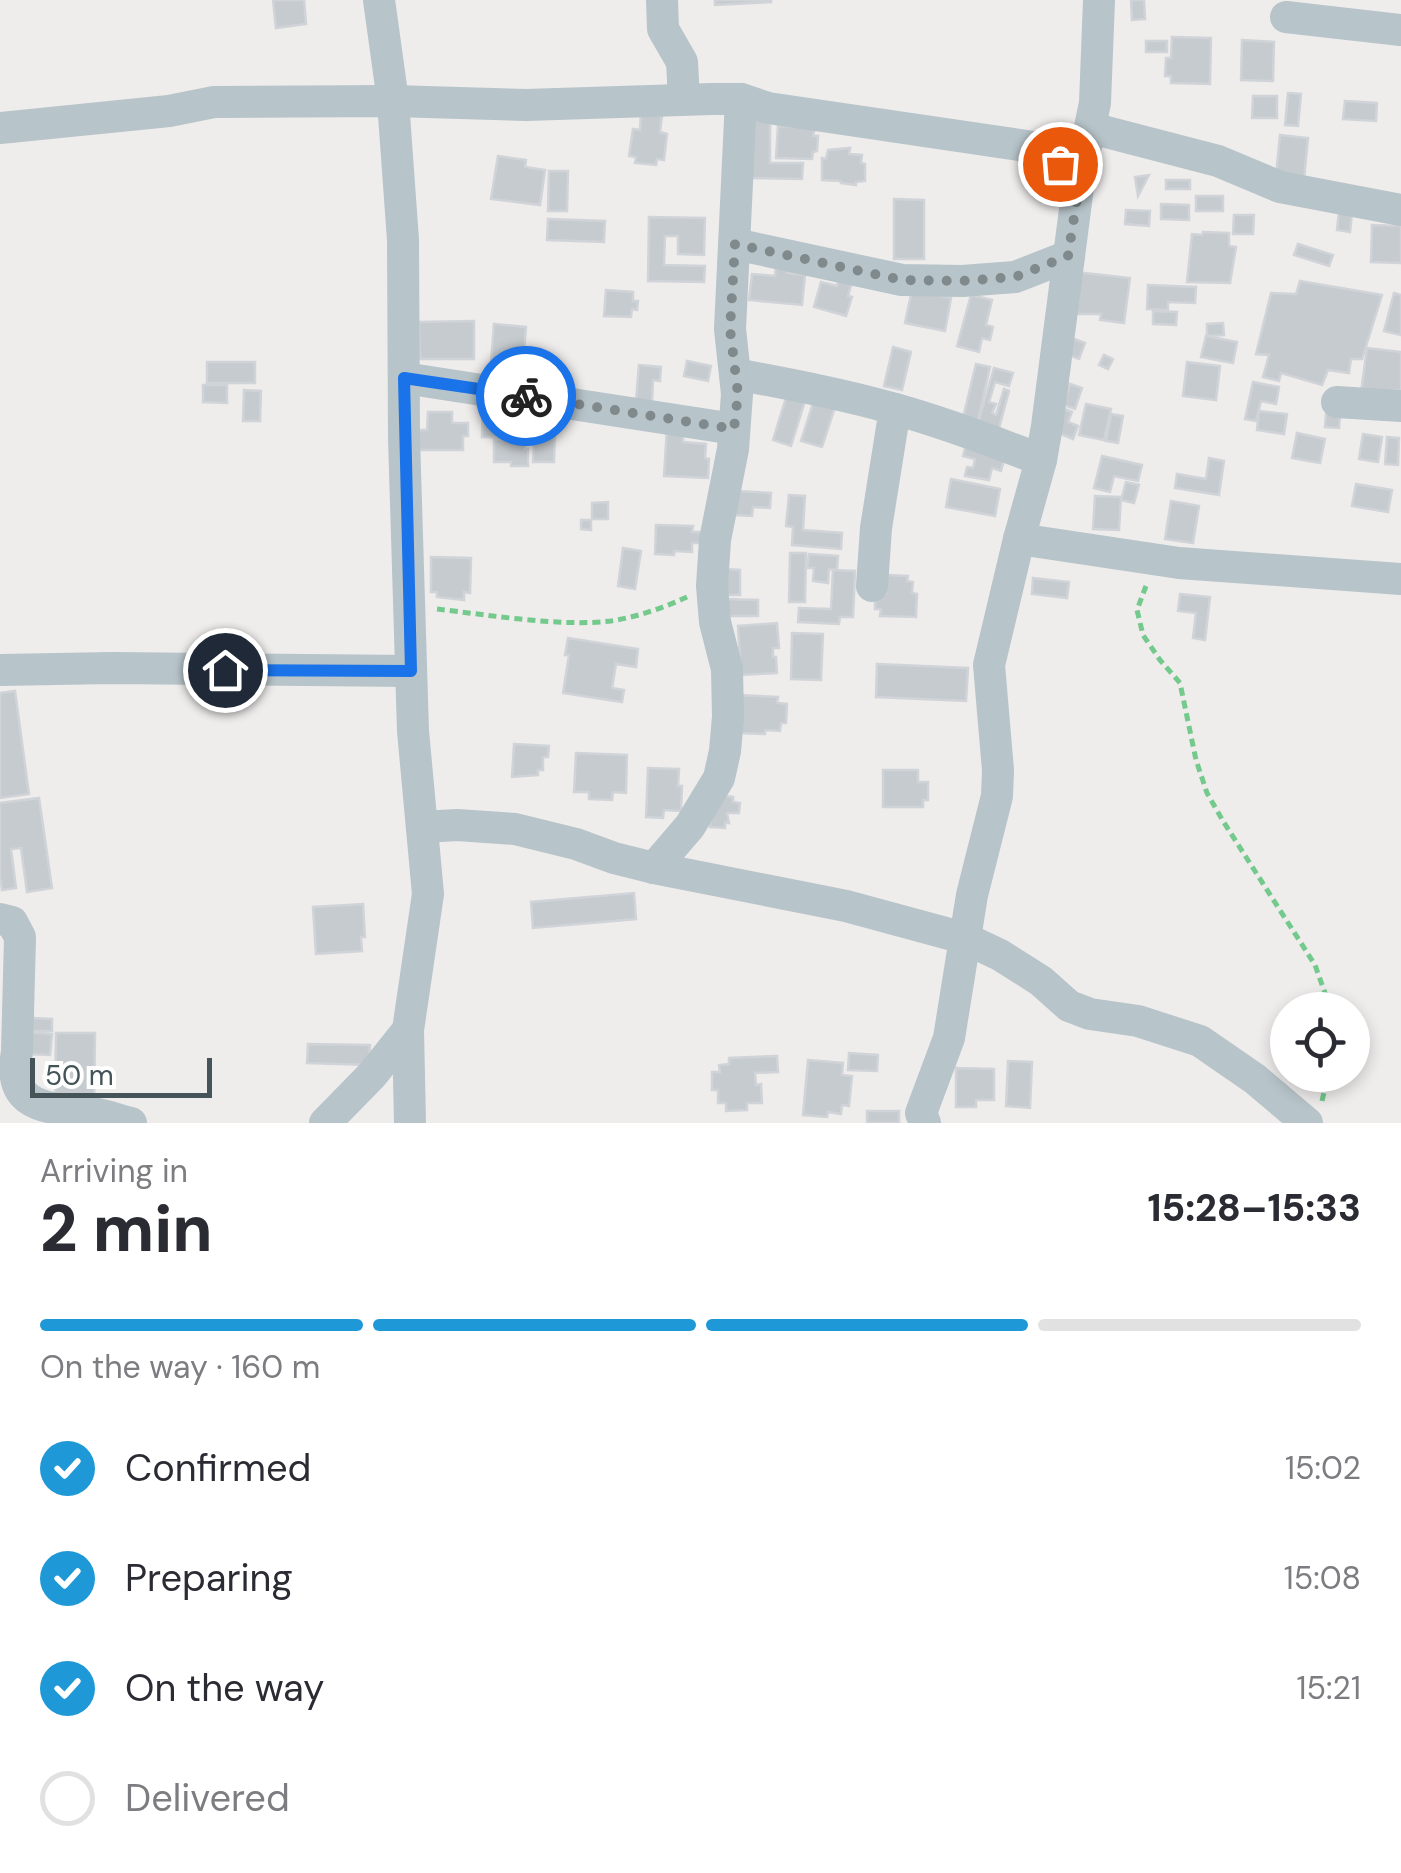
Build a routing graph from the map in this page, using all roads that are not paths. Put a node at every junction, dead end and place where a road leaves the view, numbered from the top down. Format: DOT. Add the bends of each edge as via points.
graph roads {
  1 [pos="380,0"];
  2 [pos="662,0"];
  3 [pos="1098,0"];
  4 [pos="1286,17"];
  5 [pos="1395,20"];
  6 [pos="684,99"];
  7 [pos="741,99"];
  8 [pos="394,101"];
  9 [pos="0,128"];
  10 [pos="1091,128"];
  11 [pos="1080,179"];
  12 [pos="1401,210"];
  13 [pos="735,244"];
  14 [pos="1068,256"];
  15 [pos="735,374"];
  16 [pos="404,378"];
  17 [pos="1338,402"];
  18 [pos="1401,406"];
  19 [pos="895,409"];
  20 [pos="734,429"];
  21 [pos="1041,460"];
  22 [pos="1019,539"];
  23 [pos="1401,579"];
  24 [pos="872,586"];
  25 [pos="0,670"];
  26 [pos="411,671"];
  27 [pos="422,827"];
  28 [pos="654,868"];
  29 [pos="0,919"];
  30 [pos="964,938"];
  31 [pos="408,1030"];
  32 [pos="26,1109"];
  33 [pos="131,1123"];
  34 [pos="324,1123"];
  35 [pos="410,1123"];
  36 [pos="925,1123"];
  37 [pos="1307,1123"];
  1 -- 8 [label="street"];
  2 -- 6 [label="street" via="663,29 682,62"];
  3 -- 10 [label="street"];
  4 -- 5 [label="street"];
  6 -- 7 [label="street"];
  6 -- 8 [label="street" via="526,106"];
  7 -- 11 [label="street" via="1040,148"];
  7 -- 13 [label="street"];
  8 -- 9 [label="street" via="214,102"];
  8 -- 16 [label="street"];
  10 -- 11 [label="street"];
  10 -- 12 [label="street" via="1218,161 1280,187"];
  11 -- 14 [label="street"];
  13 -- 14 [label="street" via="902,280 1015,277"];
  13 -- 15 [label="street"];
  14 -- 21 [label="street"];
  15 -- 19 [label="street"];
  15 -- 20 [label="street"];
  16 -- 20 [label="street"];
  16 -- 26 [label="street"];
  17 -- 18 [label="street"];
  19 -- 21 [label="street"];
  19 -- 24 [label="street"];
  20 -- 28 [label="street" via="712,586 727,669 719,778"];
  21 -- 22 [label="street"];
  22 -- 23 [label="street" via="1179,562"];
  22 -- 30 [label="street" via="988,664 997,796"];
  25 -- 26 [label="street"];
  26 -- 27 [label="street"];
  27 -- 28 [label="street" via="515,829"];
  27 -- 31 [label="street" via="428,894"];
  28 -- 30 [label="street" via="846,906"];
  29 -- 32 [label="street" via="12,922 20,937 14,1066"];
  30 -- 36 [label="street" via="954,1015 921,1114"];
  30 -- 37 [label="street" via="1000,955 1069,1006 1200,1041"];
  31 -- 34 [label="street"];
  31 -- 35 [label="street"];
  32 -- 33 [label="street" via="36,1104"];
}
